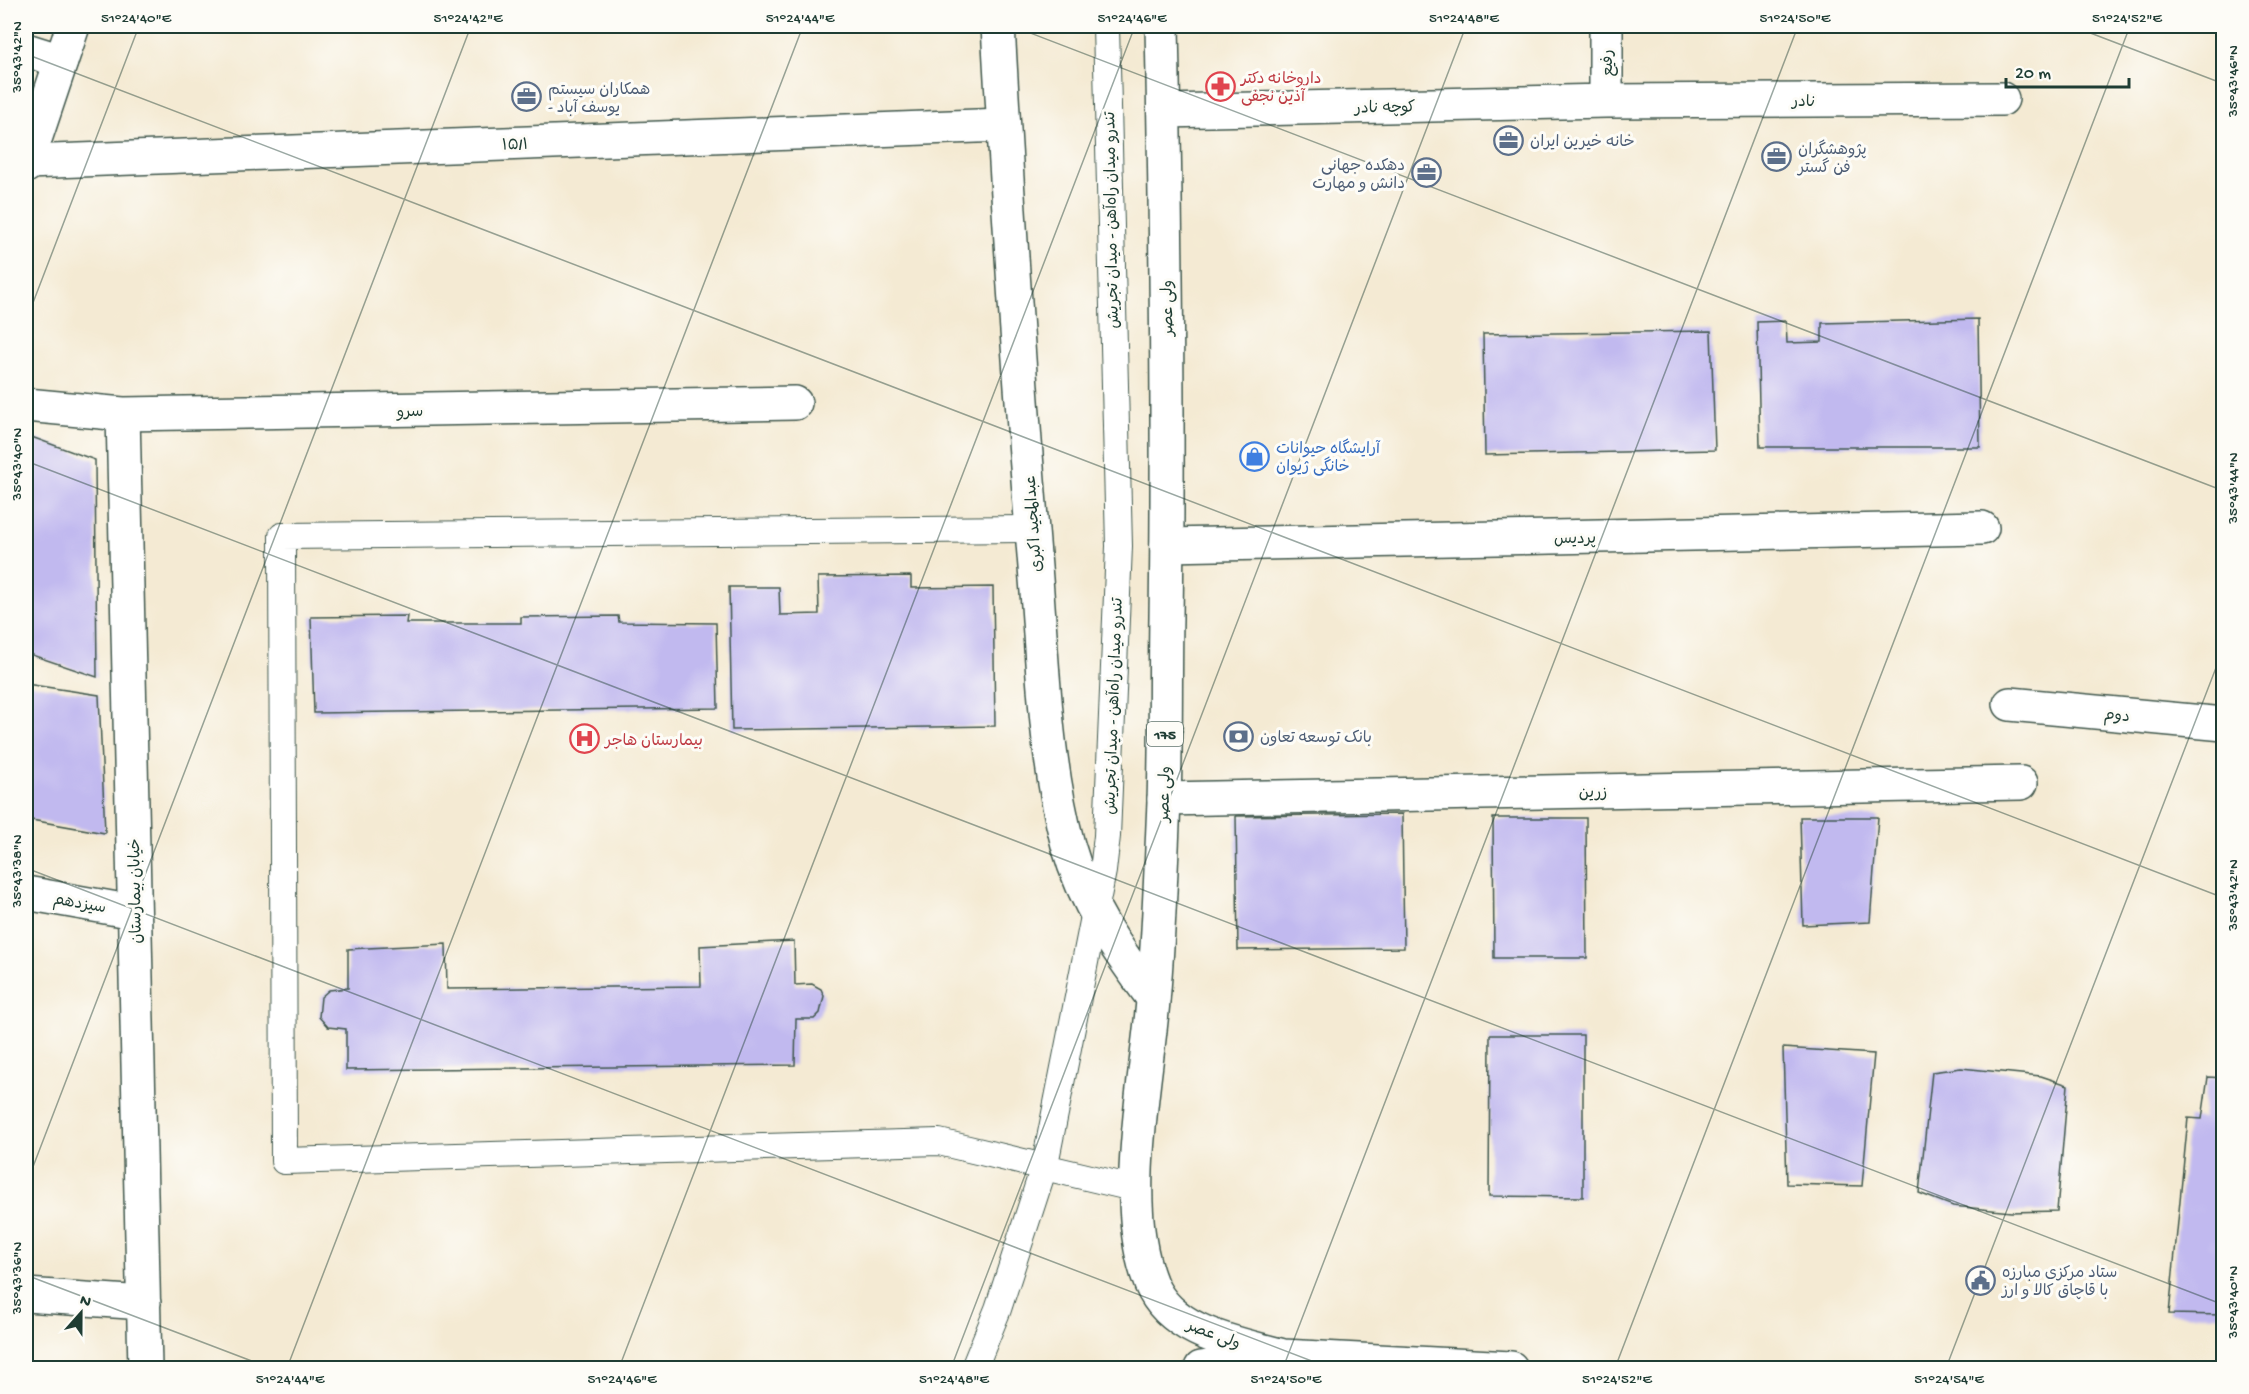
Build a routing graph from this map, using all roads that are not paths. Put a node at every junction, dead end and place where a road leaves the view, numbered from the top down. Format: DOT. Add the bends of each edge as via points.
graph roads {
  1 [pos="73,26"];
  2 [pos="998,26"];
  3 [pos="1106,26"];
  4 [pos="1162,26"];
  5 [pos="1606,26"];
  6 [pos="26,50"];
  7 [pos="61,61"];
  8 [pos="2002,99"];
  9 [pos="1606,101"];
  10 [pos="1164,111"];
  11 [pos="1003,125"];
  12 [pos="26,164"];
  13 [pos="795,403"];
  14 [pos="26,405"];
  15 [pos="123,414"];
  16 [pos="1982,528"];
  17 [pos="1032,529"];
  18 [pos="1167,545"];
  19 [pos="2010,704"];
  20 [pos="2223,724"];
  21 [pos="2021,783"];
  22 [pos="1164,800"];
  23 [pos="26,893"];
  24 [pos="1094,910"];
  25 [pos="134,912"];
  26 [pos="1153,998"];
  27 [pos="1137,1189"];
  28 [pos="26,1295"];
  29 [pos="144,1303"];
  30 [pos="1283,1356"];
  31 [pos="145,1368"];
  32 [pos="974,1368"];
  33 [pos="1201,1368"];
  34 [pos="1511,1368"];
  1 -- 7 [label="street"];
  2 -- 11 [label="street, عبدالمجید اکبری"];
  3 -- 24 [label="lane, تندرو میدان راه‌آهن - میدان تجریش" via="1119,546 1107,836"];
  4 -- 10 [label="street, ولی عصر / 175"];
  5 -- 9 [label="street, رفیع"];
  6 -- 7 [label="street"];
  7 -- 12 [label="street"];
  8 -- 9 [label="street, نادر"];
  9 -- 10 [label="street, کوچه نادر"];
  10 -- 18 [label="street, ولی عصر / 175"];
  11 -- 12 [label="street, ۱۵/۱"];
  11 -- 17 [label="street, عبدالمجید اکبری"];
  13 -- 15 [label="street, سرو"];
  14 -- 15 [label="street, سرو"];
  15 -- 25 [label="street, خیابان بیمارستان"];
  16 -- 18 [label="street, پردیس"];
  17 -- 24 [label="street, عبدالمجید اکبری" via="1053,779 1069,848"];
  17 -- 27 [label="lane" via="282,536 284,1161 939,1142"];
  18 -- 22 [label="street, ولی عصر / 175"];
  19 -- 20 [label="street, دوم"];
  21 -- 22 [label="street, زرین"];
  22 -- 26 [label="street, ولی عصر / 175"];
  23 -- 25 [label="street, سیزدهم"];
  24 -- 26 [label="street, عبدالمجید اکبری" via="1117,950"];
  24 -- 32 [label="lane, تندرو میدان راه‌آهن - میدان تجریش" via="1045,1164 1002,1299"];
  25 -- 29 [label="street, خیابان بیمارستان"];
  26 -- 27 [label="street, ولی عصر / 175"];
  27 -- 30 [label="street, ولی عصر / 175" via="1142,1251 1150,1282 1168,1310 1206,1333"];
  28 -- 29 [label="street"];
  29 -- 31 [label="street, خیابان بیمارستان"];
  30 -- 33 [label="street, ولی عصر"];
  30 -- 34 [label="street"];
}
